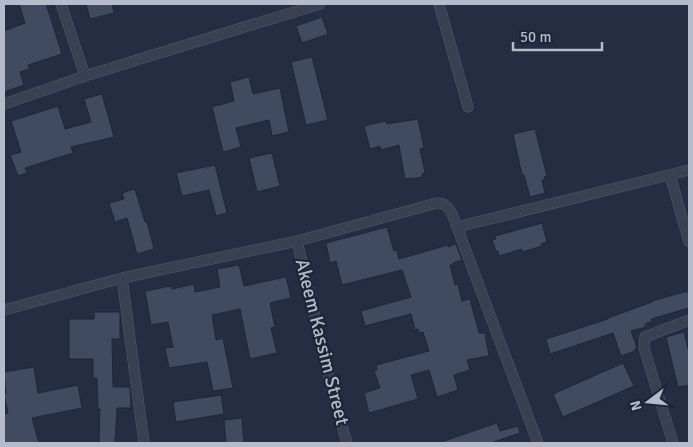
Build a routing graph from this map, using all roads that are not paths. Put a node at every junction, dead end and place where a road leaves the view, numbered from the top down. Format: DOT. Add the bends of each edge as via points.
graph roads {
  1 [pos="61,4"];
  2 [pos="320,4"];
  3 [pos="439,4"];
  4 [pos="85,76"];
  5 [pos="4,104"];
  6 [pos="468,107"];
  7 [pos="689,170"];
  8 [pos="670,175"];
  9 [pos="457,227"];
  10 [pos="298,241"];
  11 [pos="689,242"];
  12 [pos="122,278"];
  13 [pos="4,310"];
  14 [pos="689,320"];
  15 [pos="144,443"];
  16 [pos="347,443"];
  17 [pos="538,443"];
  18 [pos="674,443"];
  1 -- 4 [label="street"];
  2 -- 4 [label="street"];
  3 -- 6 [label="street"];
  4 -- 5 [label="street"];
  7 -- 8 [label="street"];
  8 -- 9 [label="street"];
  8 -- 11 [label="street"];
  9 -- 10 [label="street" via="448,206 437,203"];
  9 -- 17 [label="street"];
  10 -- 12 [label="street"];
  10 -- 16 [label="street, Akeem Kassim Street"];
  12 -- 13 [label="street"];
  12 -- 15 [label="street"];
  14 -- 18 [label="street" via="644,337 644,348"];
}
